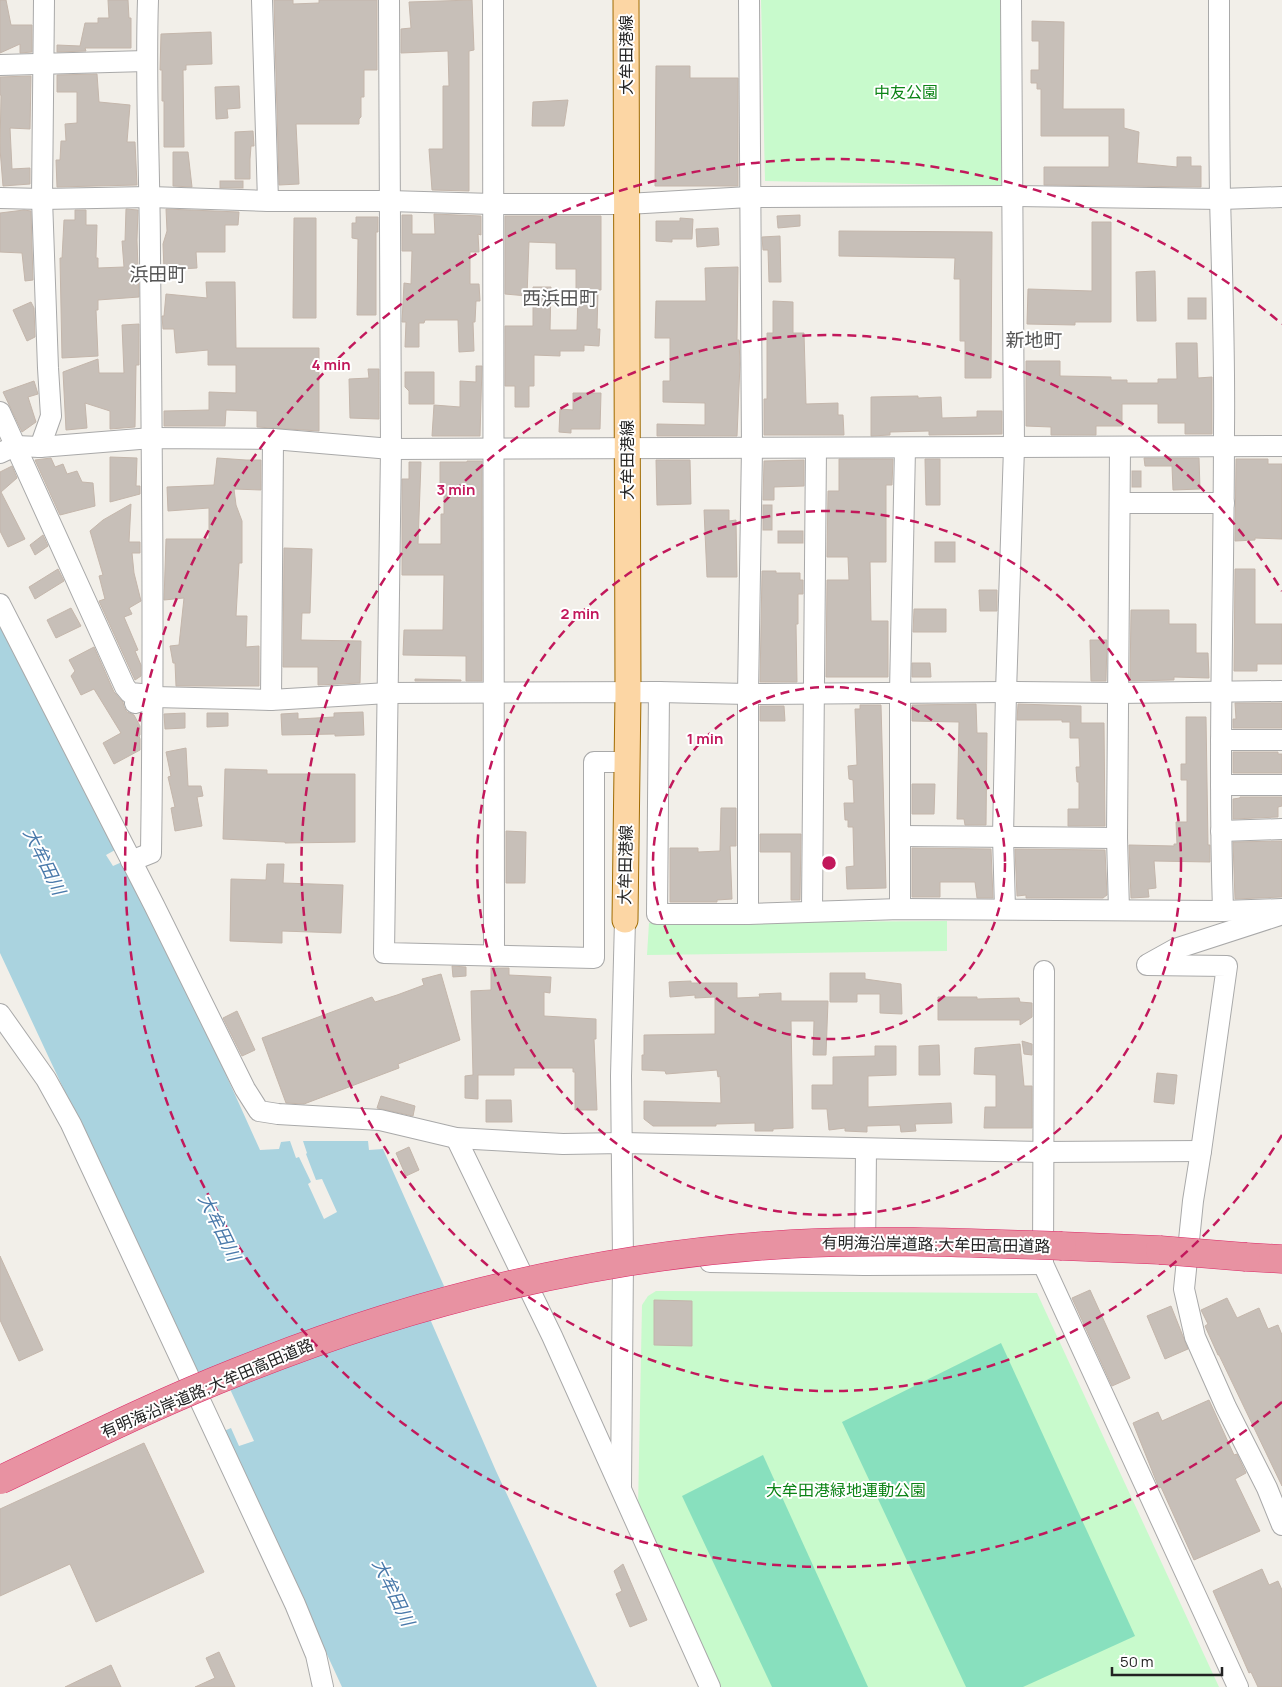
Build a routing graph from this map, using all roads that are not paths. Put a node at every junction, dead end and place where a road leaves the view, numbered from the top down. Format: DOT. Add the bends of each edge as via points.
graph roads {
  1 [pos="44,0"];
  2 [pos="148,0"];
  3 [pos="262,0"];
  4 [pos="389,0"];
  5 [pos="494,0"];
  6 [pos="626,0"];
  7 [pos="749,0"];
  8 [pos="1011,0"];
  9 [pos="1219,0"];
  10 [pos="146,61"];
  11 [pos="42,64"];
  12 [pos="0,65"];
  13 [pos="1011,196"];
  14 [pos="150,197"];
  15 [pos="749,197"];
  16 [pos="1282,197"];
  17 [pos="0,198"];
  18 [pos="42,199"];
  19 [pos="1220,199"];
  20 [pos="268,200"];
  21 [pos="389,201"];
  22 [pos="494,204"];
  23 [pos="627,204"];
  24 [pos="0,412"];
  25 [pos="152,438"];
  26 [pos="273,439"];
  27 [pos="1282,446"];
  28 [pos="1120,447"];
  29 [pos="1224,447"];
  30 [pos="40,448"];
  31 [pos="494,448"];
  32 [pos="752,448"];
  33 [pos="816,448"];
  34 [pos="905,448"];
  35 [pos="1014,448"];
  36 [pos="391,449"];
  37 [pos="627,449"];
  38 [pos="7,450"];
  39 [pos="1120,503"];
  40 [pos="1224,503"];
  41 [pos="0,604"];
  42 [pos="1282,691"];
  43 [pos="658,692"];
  44 [pos="900,692"];
  45 [pos="1006,692"];
  46 [pos="1220,692"];
  47 [pos="388,693"];
  48 [pos="628,693"];
  49 [pos="813,693"];
  50 [pos="1118,693"];
  51 [pos="494,694"];
  52 [pos="748,694"];
  53 [pos="154,698"];
  54 [pos="272,700"];
  55 [pos="1221,740"];
  56 [pos="1282,740"];
  57 [pos="627,762"];
  58 [pos="1221,785"];
  59 [pos="1282,785"];
  60 [pos="1282,829"];
  61 [pos="1220,831"];
  62 [pos="900,836"];
  63 [pos="1003,836"];
  64 [pos="1117,838"];
  65 [pos="131,861"];
  66 [pos="900,909"];
  67 [pos="1004,909"];
  68 [pos="1282,909"];
  69 [pos="1119,910"];
  70 [pos="812,911"];
  71 [pos="1223,911"];
  72 [pos="748,914"];
  73 [pos="1282,914"];
  74 [pos="625,920"];
  75 [pos="494,956"];
  76 [pos="1044,970"];
  77 [pos="0,1014"];
  78 [pos="456,1138"];
  79 [pos="622,1143"];
  80 [pos="866,1149"];
  81 [pos="1201,1151"];
  82 [pos="1043,1152"];
  83 [pos="1053,1255"];
  84 [pos="1282,1259"];
  85 [pos="623,1260"];
  86 [pos="864,1265"];
  87 [pos="0,1480"];
  88 [pos="621,1491"];
  89 [pos="1282,1525"];
  90 [pos="323,1687"];
  91 [pos="710,1687"];
  92 [pos="1238,1687"];
  1 -- 11 [label="street"];
  2 -- 10 [label="street"];
  3 -- 20 [label="street"];
  4 -- 21 [label="street"];
  5 -- 22 [label="street"];
  6 -- 23 [label="main road, 大牟田港線"];
  7 -- 15 [label="street"];
  8 -- 13 [label="street"];
  9 -- 19 [label="street"];
  10 -- 11 [label="street"];
  10 -- 14 [label="street"];
  11 -- 12 [label="street"];
  11 -- 18 [label="street"];
  13 -- 15 [label="street"];
  13 -- 19 [label="street"];
  13 -- 35 [label="street"];
  14 -- 18 [label="street"];
  14 -- 20 [label="street"];
  14 -- 25 [label="street"];
  15 -- 23 [label="street"];
  15 -- 32 [label="street"];
  16 -- 19 [label="street"];
  17 -- 18 [label="street"];
  18 -- 30 [label="street" via="51,416"];
  19 -- 29 [label="street"];
  20 -- 21 [label="street"];
  21 -- 22 [label="street"];
  21 -- 36 [label="street"];
  22 -- 23 [label="street"];
  22 -- 31 [label="street"];
  23 -- 37 [label="main road, 大牟田港線"];
  24 -- 38 [label="street"];
  25 -- 26 [label="street"];
  25 -- 30 [label="street"];
  25 -- 53 [label="street"];
  26 -- 36 [label="street"];
  26 -- 54 [label="street"];
  27 -- 29 [label="street"];
  28 -- 29 [label="street"];
  28 -- 35 [label="street"];
  28 -- 39 [label="street"];
  29 -- 40 [label="street"];
  30 -- 38 [label="street"];
  31 -- 36 [label="street"];
  31 -- 37 [label="street"];
  31 -- 51 [label="street"];
  32 -- 33 [label="street"];
  32 -- 37 [label="street"];
  32 -- 52 [label="street"];
  33 -- 34 [label="street"];
  33 -- 49 [label="street"];
  34 -- 35 [label="street"];
  34 -- 44 [label="street"];
  35 -- 45 [label="street"];
  36 -- 47 [label="street"];
  37 -- 48 [label="main road, 大牟田港線"];
  38 -- 53 [label="street" via="125,687 130,693 142,694 135,703"];
  39 -- 40 [label="street"];
  39 -- 50 [label="street"];
  40 -- 46 [label="street"];
  41 -- 65 [label="street"];
  42 -- 46 [label="street"];
  43 -- 48 [label="street"];
  43 -- 52 [label="street"];
  43 -- 72 [label="street" via="657,914"];
  44 -- 45 [label="street"];
  44 -- 49 [label="street"];
  44 -- 62 [label="street"];
  45 -- 50 [label="street"];
  45 -- 63 [label="street"];
  46 -- 50 [label="street"];
  46 -- 55 [label="street"];
  47 -- 51 [label="street"];
  47 -- 54 [label="street"];
  47 -- 75 [label="street" via="384,954"];
  48 -- 51 [label="street"];
  48 -- 57 [label="main road, 大牟田港線"];
  49 -- 52 [label="street"];
  49 -- 70 [label="street"];
  50 -- 64 [label="street"];
  51 -- 75 [label="street"];
  52 -- 72 [label="street"];
  53 -- 54 [label="street"];
  53 -- 65 [label="street" via="151,852"];
  55 -- 56 [label="street"];
  55 -- 58 [label="street"];
  57 -- 74 [label="main road, 大牟田港線"];
  57 -- 75 [label="street" via="594,762 594,958"];
  58 -- 59 [label="street"];
  58 -- 61 [label="street"];
  60 -- 61 [label="street"];
  61 -- 71 [label="street"];
  62 -- 63 [label="street"];
  62 -- 66 [label="street"];
  63 -- 64 [label="street"];
  63 -- 67 [label="street"];
  64 -- 69 [label="street"];
  65 -- 78 [label="street" via="259,1111 380,1120"];
  66 -- 67 [label="street"];
  66 -- 70 [label="street"];
  67 -- 69 [label="street"];
  68 -- 71 [label="street"];
  69 -- 71 [label="street"];
  70 -- 72 [label="street"];
  73 -- 81 [label="street" via="1176,949 1146,965 1227,966"];
  74 -- 79 [label="street" via="620,1076"];
  76 -- 82 [label="street"];
  77 -- 90 [label="street" via="46,1079 71,1124 295,1604 316,1655"];
  78 -- 79 [label="street" via="563,1144"];
  78 -- 88 [label="street" via="552,1336"];
  79 -- 80 [label="street"];
  79 -- 85 [label="street"];
  80 -- 82 [label="street"];
  80 -- 86 [label="street"];
  81 -- 82 [label="street"];
  81 -- 89 [label="street" via="1184,1289 1195,1337"];
  82 -- 83 [label="street"];
  83 -- 84 [label="highway, 有明海沿岸道路;大牟田高田道路, bridge" via="1160,1250"];
  83 -- 86 [label="street"];
  83 -- 87 [label="highway, 有明海沿岸道路;大牟田高田道路, bridge" via="902,1241 791,1244 699,1252 515,1284 415,1310 254,1365 148,1409"];
  83 -- 92 [label="street"];
  85 -- 86 [label="street"];
  85 -- 88 [label="street"];
  88 -- 91 [label="street"];
}
